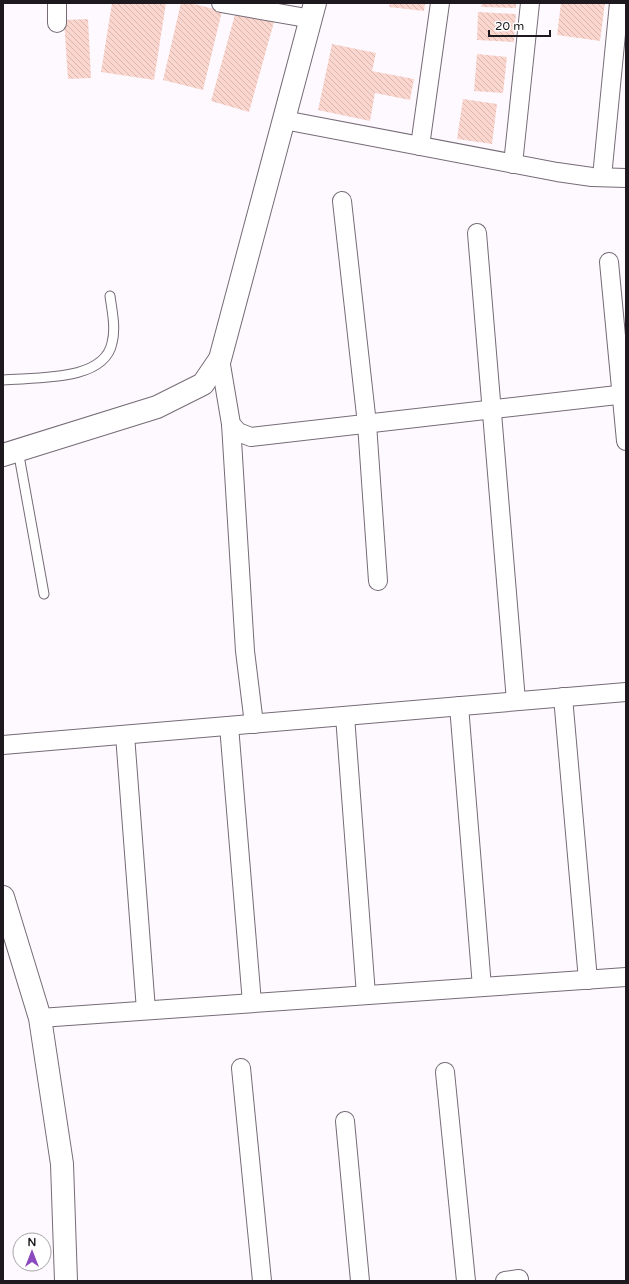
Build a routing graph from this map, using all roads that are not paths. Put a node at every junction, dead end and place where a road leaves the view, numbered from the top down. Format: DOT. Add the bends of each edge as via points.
graph roads {
  1 [pos="57,3"];
  2 [pos="221,3"];
  3 [pos="440,3"];
  4 [pos="530,3"];
  5 [pos="619,3"];
  6 [pos="314,11"];
  7 [pos="57,23"];
  8 [pos="284,120"];
  9 [pos="420,146"];
  10 [pos="513,164"];
  11 [pos="602,177"];
  12 [pos="626,178"];
  13 [pos="342,201"];
  14 [pos="477,233"];
  15 [pos="610,262"];
  16 [pos="110,296"];
  17 [pos="220,359"];
  18 [pos="3,380"];
  19 [pos="624,395"];
  20 [pos="491,410"];
  21 [pos="231,424"];
  22 [pos="367,424"];
  23 [pos="626,441"];
  24 [pos="10,453"];
  25 [pos="378,581"];
  26 [pos="44,594"];
  27 [pos="626,692"];
  28 [pos="563,697"];
  29 [pos="516,702"];
  30 [pos="459,706"];
  31 [pos="345,716"];
  32 [pos="254,724"];
  33 [pos="229,726"];
  34 [pos="125,735"];
  35 [pos="3,745"];
  36 [pos="3,897"];
  37 [pos="626,977"];
  38 [pos="588,980"];
  39 [pos="482,987"];
  40 [pos="366,995"];
  41 [pos="252,1003"];
  42 [pos="146,1010"];
  43 [pos="40,1018"];
  44 [pos="241,1068"];
  45 [pos="445,1072"];
  46 [pos="345,1121"];
  47 [pos="66,1281"];
  48 [pos="262,1281"];
  49 [pos="360,1281"];
  50 [pos="466,1281"];
  1 -- 7 [label="street"];
  2 -- 6 [label="street"];
  3 -- 9 [label="street"];
  4 -- 10 [label="street"];
  5 -- 11 [label="street"];
  6 -- 8 [label="street"];
  8 -- 9 [label="street"];
  8 -- 17 [label="street"];
  9 -- 10 [label="street"];
  10 -- 11 [label="street"];
  11 -- 12 [label="street"];
  13 -- 22 [label="street"];
  14 -- 20 [label="street"];
  15 -- 19 [label="street"];
  16 -- 18 [label="lane" via="112,343 106,358 93,368 75,374"];
  17 -- 21 [label="street"];
  17 -- 24 [label="street" via="203,384 156,407"];
  19 -- 20 [label="street"];
  19 -- 23 [label="street"];
  20 -- 22 [label="street"];
  20 -- 29 [label="street"];
  21 -- 22 [label="street" via="238,432 251,437"];
  21 -- 32 [label="street" via="245,651"];
  22 -- 25 [label="street"];
  24 -- 26 [label="lane"];
  27 -- 28 [label="street"];
  28 -- 29 [label="street"];
  28 -- 38 [label="street"];
  29 -- 30 [label="street"];
  30 -- 31 [label="street"];
  30 -- 39 [label="street"];
  31 -- 32 [label="street"];
  31 -- 40 [label="street"];
  32 -- 33 [label="street"];
  33 -- 34 [label="street"];
  33 -- 41 [label="street"];
  34 -- 35 [label="street"];
  34 -- 42 [label="street"];
  36 -- 43 [label="street"];
  37 -- 38 [label="street"];
  38 -- 39 [label="street"];
  39 -- 40 [label="street"];
  40 -- 41 [label="street"];
  41 -- 42 [label="street"];
  42 -- 43 [label="street"];
  43 -- 47 [label="street" via="62,1164"];
  44 -- 48 [label="street"];
  45 -- 50 [label="street"];
  46 -- 49 [label="street"];
}
